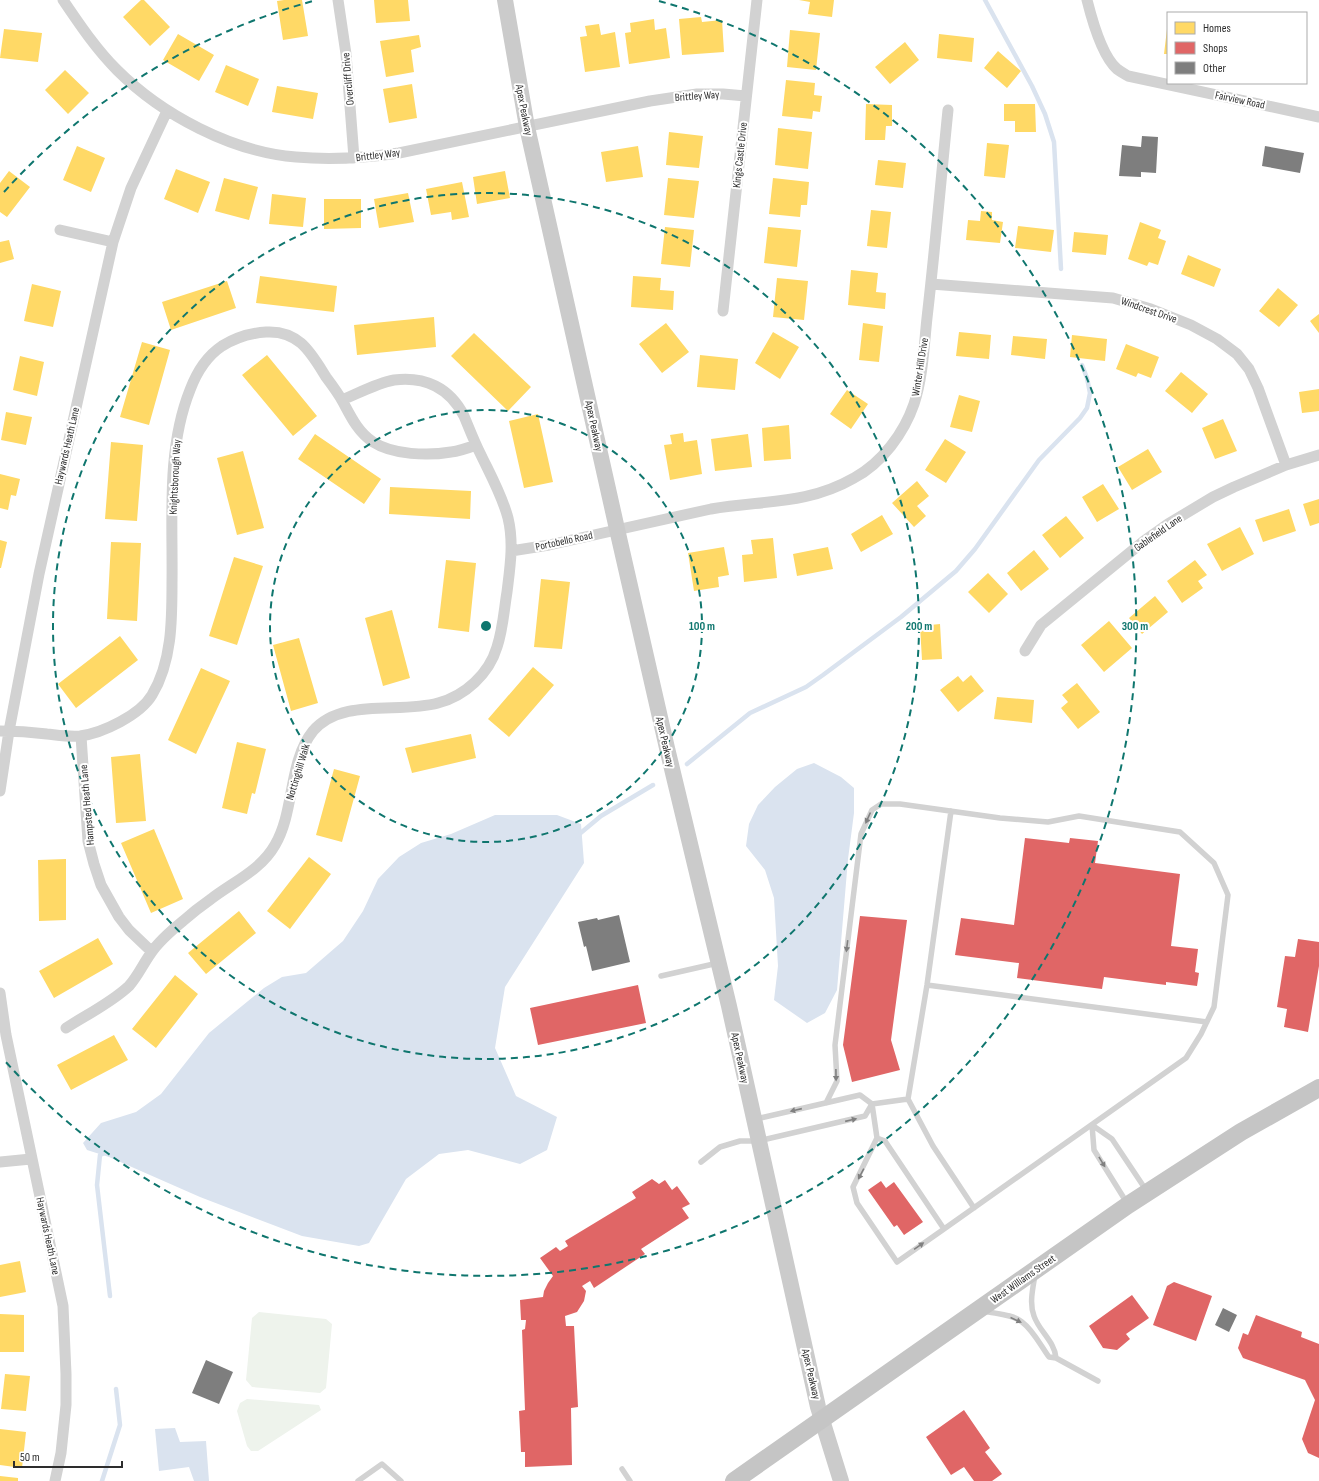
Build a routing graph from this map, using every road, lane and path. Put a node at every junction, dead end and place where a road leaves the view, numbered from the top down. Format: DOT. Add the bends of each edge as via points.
graph roads {
  1 [pos="63,0"];
  2 [pos="338,0"];
  3 [pos="505,0"];
  4 [pos="757,0"];
  5 [pos="1087,0"];
  6 [pos="746,96"];
  7 [pos="948,110"];
  8 [pos="167,111"];
  9 [pos="1319,117"];
  10 [pos="527,127"];
  11 [pos="354,158"];
  12 [pos="60,230"];
  13 [pos="113,242"];
  14 [pos="931,284"];
  15 [pos="723,311"];
  16 [pos="342,400"];
  17 [pos="476,445"];
  18 [pos="1319,456"];
  19 [pos="1286,465"];
  20 [pos="617,529"];
  21 [pos="512,551"];
  22 [pos="1025,651"];
  23 [pos="4,731"];
  24 [pos="81,736"];
  25 [pos="0,791"];
  26 [pos="951,811"];
  27 [pos="152,952"];
  28 [pos="718,963"];
  29 [pos="661,976"];
  30 [pos="927,985"];
  31 [pos="0,993"];
  32 [pos="1207,1022"];
  33 [pos="66,1028"];
  34 [pos="1319,1088"];
  35 [pos="908,1099"];
  36 [pos="826,1103"];
  37 [pos="872,1104"];
  38 [pos="753,1119"];
  39 [pos="1092,1125"];
  40 [pos="877,1138"];
  41 [pos="758,1141"];
  42 [pos="31,1159"];
  43 [pos="0,1162"];
  44 [pos="701,1162"];
  45 [pos="1147,1193"];
  46 [pos="1128,1206"];
  47 [pos="974,1208"];
  48 [pos="944,1229"];
  49 [pos="1035,1271"];
  50 [pos="979,1310"];
  51 [pos="1056,1358"];
  52 [pos="1098,1381"];
  53 [pos="822,1420"];
  54 [pos="622,1469"];
  55 [pos="55,1481"];
  56 [pos="358,1481"];
  57 [pos="401,1481"];
  58 [pos="630,1481"];
  59 [pos="734,1481"];
  60 [pos="841,1481"];
  1 -- 8 [label="street, Brittley Way" via="89,38 116,69"];
  2 -- 11 [label="street, Overcliff Drive" via="346,54"];
  3 -- 10 [label="main road, Apex Peakway"];
  4 -- 6 [label="street, Kings Castle Drive"];
  5 -- 9 [label="street, Fairview Road" via="1102,47 1116,69 1128,76"];
  6 -- 10 [label="street, Brittley Way" via="678,96"];
  6 -- 15 [label="street, Kings Castle Drive"];
  7 -- 14 [label="street, Winter Hill Drive"];
  8 -- 11 [label="street, Brittley Way" via="213,135 247,147 295,157"];
  8 -- 13 [label="street, Haywards Heath Lane" via="131,188"];
  10 -- 11 [label="street, Brittley Way" via="399,153"];
  10 -- 20 [label="main road, Apex Peakway"];
  12 -- 13 [label="street"];
  13 -- 23 [label="street, Haywards Heath Lane"];
  14 -- 19 [label="street, Windcrest Drive" via="1113,298 1151,309 1204,332 1237,354 1250,369"];
  14 -- 20 [label="street, Winter Hill Drive" via="919,387 914,404 904,427 894,441 865,471 828,491 802,498 731,505"];
  16 -- 17 [label="street, Knightsborough Way" via="362,432 372,441 390,450 431,454 452,452"];
  16 -- 17 [label="street" via="392,380 410,379 426,382 442,389 452,399"];
  16 -- 24 [label="street, Knightsborough Way" via="305,346 282,333 255,333 245,336 221,346 210,356 192,385 176,442 171,629 161,675 151,696 134,714"];
  17 -- 21 [label="street" via="507,515"];
  18 -- 19 [label="street, Gablefield Lane"];
  19 -- 22 [label="street, Gablefield Lane" via="1213,497 1144,541 1041,625"];
  20 -- 21 [label="street, Portobello Road"];
  20 -- 28 [label="main road, Apex Peakway"];
  21 -- 27 [label="street, Nottinghill Walk" via="497,649 486,669 472,686 436,704 356,709 334,716 315,729 300,756 284,823 277,843 267,857 248,874 210,899 183,921"];
  23 -- 24 [label="street, Knightsborough Way"];
  23 -- 25 [label="street, Haywards Heath Lane"];
  24 -- 27 [label="street, Hampsted Heath Lane" via="88,841 94,864 119,917"];
  26 -- 30 [label="lane"];
  26 -- 32 [label="lane" via="1048,822 1079,816 1180,832 1214,863 1228,895 1214,1007"];
  26 -- 36 [label="lane, one-way" via="881,804 872,810 861,834 835,1045 837,1081"];
  27 -- 33 [label="street, Nottinghill Walk" via="136,978 126,988"];
  28 -- 29 [label="lane"];
  28 -- 38 [label="main road, Apex Peakway"];
  30 -- 32 [label="lane"];
  30 -- 35 [label="lane"];
  31 -- 42 [label="street, Haywards Heath Lane"];
  32 -- 39 [label="lane" via="1186,1058"];
  34 -- 45 [label="main road, West Williams Street" via="1240,1132"];
  35 -- 37 [label="lane"];
  35 -- 47 [label="lane" via="933,1146"];
  36 -- 37 [label="lane" via="860,1095"];
  36 -- 38 [label="lane, one-way"];
  37 -- 40 [label="lane"];
  41 -- 37 [label="lane, one-way" via="865,1116"];
  38 -- 41 [label="main road, Apex Peakway"];
  39 -- 45 [label="lane" via="1112,1139"];
  39 -- 46 [label="lane, one-way" via="1094,1150"];
  39 -- 47 [label="lane"];
  40 -- 48 [label="lane" via="885,1141"];
  40 -- 48 [label="lane, one-way" via="853,1187 857,1203 897,1262"];
  41 -- 44 [label="lane" via="720,1147"];
  41 -- 53 [label="main road, Apex Peakway"];
  42 -- 43 [label="street"];
  42 -- 55 [label="street, Haywards Heath Lane" via="57,1275 64,1324 66,1405 61,1454"];
  45 -- 46 [label="main road, West Williams Street"];
  46 -- 49 [label="main road, West Williams Street"];
  47 -- 48 [label="lane"];
  49 -- 50 [label="main road, West Williams Street"];
  49 -- 51 [label="lane" via="1033,1315 1055,1350"];
  50 -- 51 [label="lane, one-way" via="1006,1315 1022,1322 1049,1357"];
  50 -- 53 [label="main road, West Williams Street"];
  51 -- 52 [label="lane"];
  53 -- 59 [label="main road, West Williams Street"];
  53 -- 60 [label="main road, Apex Peakway"];
  54 -- 58 [label="lane"];
  56 -- 57 [label="lane" via="382,1464"];
}
